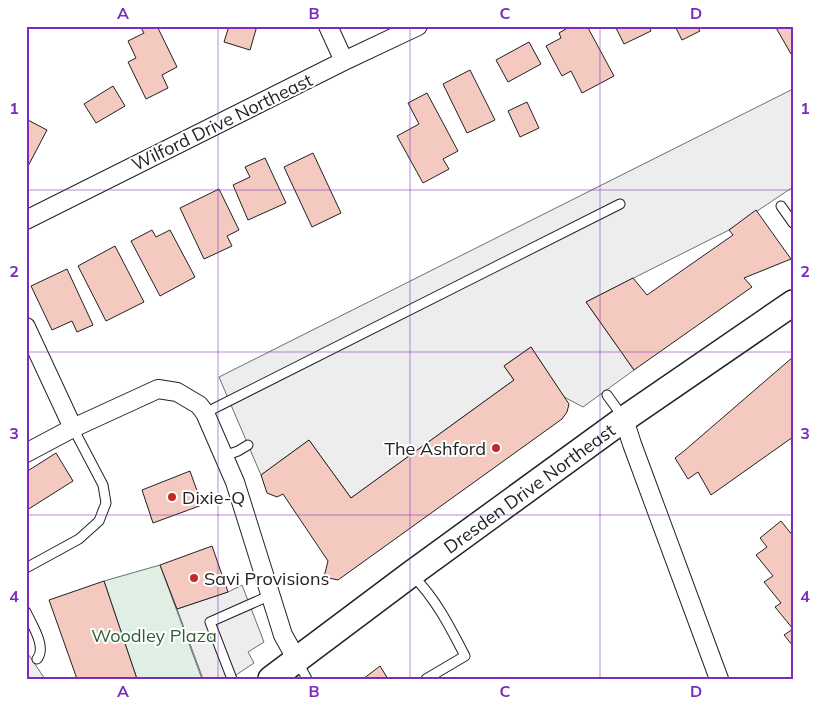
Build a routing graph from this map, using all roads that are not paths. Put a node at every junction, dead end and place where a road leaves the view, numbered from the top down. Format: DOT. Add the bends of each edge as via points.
graph roads {
  1 [pos="328,26"];
  2 [pos="418,26"];
  3 [pos="344,61"];
  4 [pos="620,204"];
  5 [pos="781,206"];
  6 [pos="26,220"];
  7 [pos="793,223"];
  8 [pos="793,303"];
  9 [pos="26,327"];
  10 [pos="607,395"];
  11 [pos="205,413"];
  12 [pos="624,419"];
  13 [pos="73,428"];
  14 [pos="248,445"];
  15 [pos="26,453"];
  16 [pos="224,456"];
  17 [pos="26,568"];
  18 [pos="411,574"];
  19 [pos="271,595"];
  20 [pos="26,612"];
  21 [pos="37,659"];
  22 [pos="302,669"];
  23 [pos="232,679"];
  24 [pos="271,679"];
  25 [pos="426,679"];
  26 [pos="719,679"];
  1 -- 3 [label="street"];
  2 -- 3 [label="street, Wilford Drive Northeast"];
  3 -- 6 [label="street, Wilford Drive Northeast"];
  4 -- 11 [label="lane"];
  5 -- 7 [label="lane"];
  8 -- 12 [label="street, Dresden Drive Northeast"];
  9 -- 13 [label="street"];
  10 -- 12 [label="lane"];
  11 -- 13 [label="street" via="199,405 177,392 158,389"];
  11 -- 16 [label="street"];
  12 -- 18 [label="street, Dresden Drive Northeast"];
  12 -- 26 [label="street"];
  13 -- 15 [label="street"];
  13 -- 17 [label="lane" via="103,485 106,503 99,521 79,539"];
  14 -- 16 [label="lane"];
  16 -- 19 [label="street"];
  18 -- 22 [label="street, Dresden Drive Northeast"];
  18 -- 25 [label="lane" via="440,610 465,656"];
  19 -- 22 [label="street" via="283,635"];
  19 -- 23 [label="lane" via="210,622"];
  20 -- 21 [label="lane" via="41,644"];
  22 -- 24 [label="street, Dresden Drive Northeast"];
}
